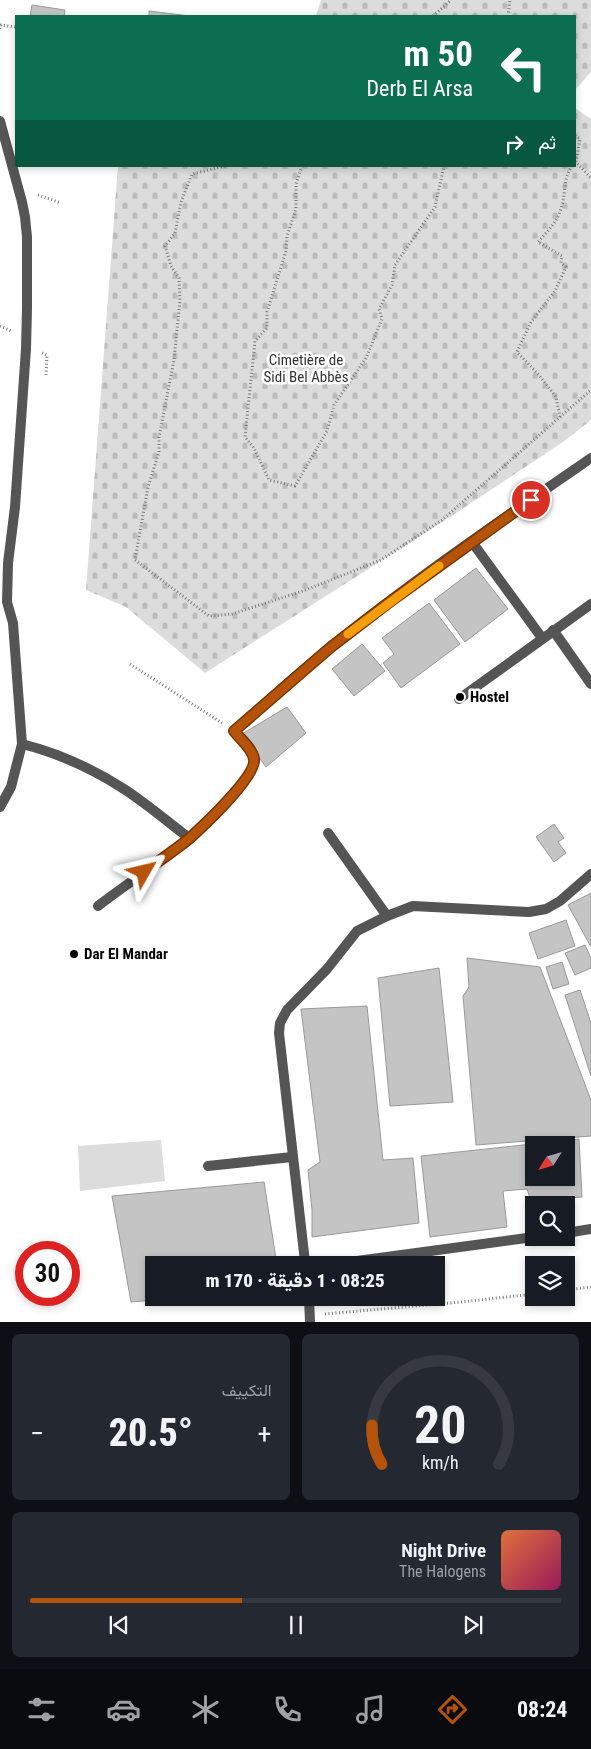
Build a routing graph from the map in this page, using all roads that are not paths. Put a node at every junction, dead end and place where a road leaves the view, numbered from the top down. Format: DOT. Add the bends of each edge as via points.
graph roads {
  1 [pos="0,121"];
  2 [pos="591,458"];
  3 [pos="472,542"];
  4 [pos="591,604"];
  5 [pos="553,630"];
  6 [pos="542,638"];
  7 [pos="591,684"];
  8 [pos="459,699"];
  9 [pos="22,744"];
  10 [pos="0,807"];
  11 [pos="328,833"];
  12 [pos="189,838"];
  13 [pos="591,874"];
  14 [pos="98,906"];
  15 [pos="387,916"];
  16 [pos="292,1157"];
  17 [pos="208,1166"];
  18 [pos="591,1229"];
  19 [pos="575,1232"];
  20 [pos="525,1238"];
  21 [pos="305,1256"];
  22 [pos="394,1256"];
  23 [pos="309,1306"];
  24 [pos="310,1319"];
  1 -- 9 [label="street" via="26,217 27,237 26,350 7,592 13,623"];
  2 -- 3 [label="street"];
  3 -- 6 [label="street"];
  3 -- 12 [label="street" via="317,658 234,731 250,751 254,760 252,768 245,781"];
  4 -- 5 [label="street"];
  5 -- 6 [label="street"];
  5 -- 7 [label="street"];
  6 -- 8 [label="street"];
  9 -- 10 [label="street" via="11,787"];
  9 -- 12 [label="street" via="48,751 97,773"];
  11 -- 15 [label="street"];
  12 -- 14 [label="street"];
  13 -- 15 [label="street" via="546,910 529,912 413,906"];
  15 -- 16 [label="street" via="357,931 327,969 287,1010 280,1024"];
  16 -- 17 [label="street"];
  16 -- 21 [label="street"];
  18 -- 19 [label="street"];
  20 -- 22 [label="street"];
  23 -- 24 [label="street"];
}
